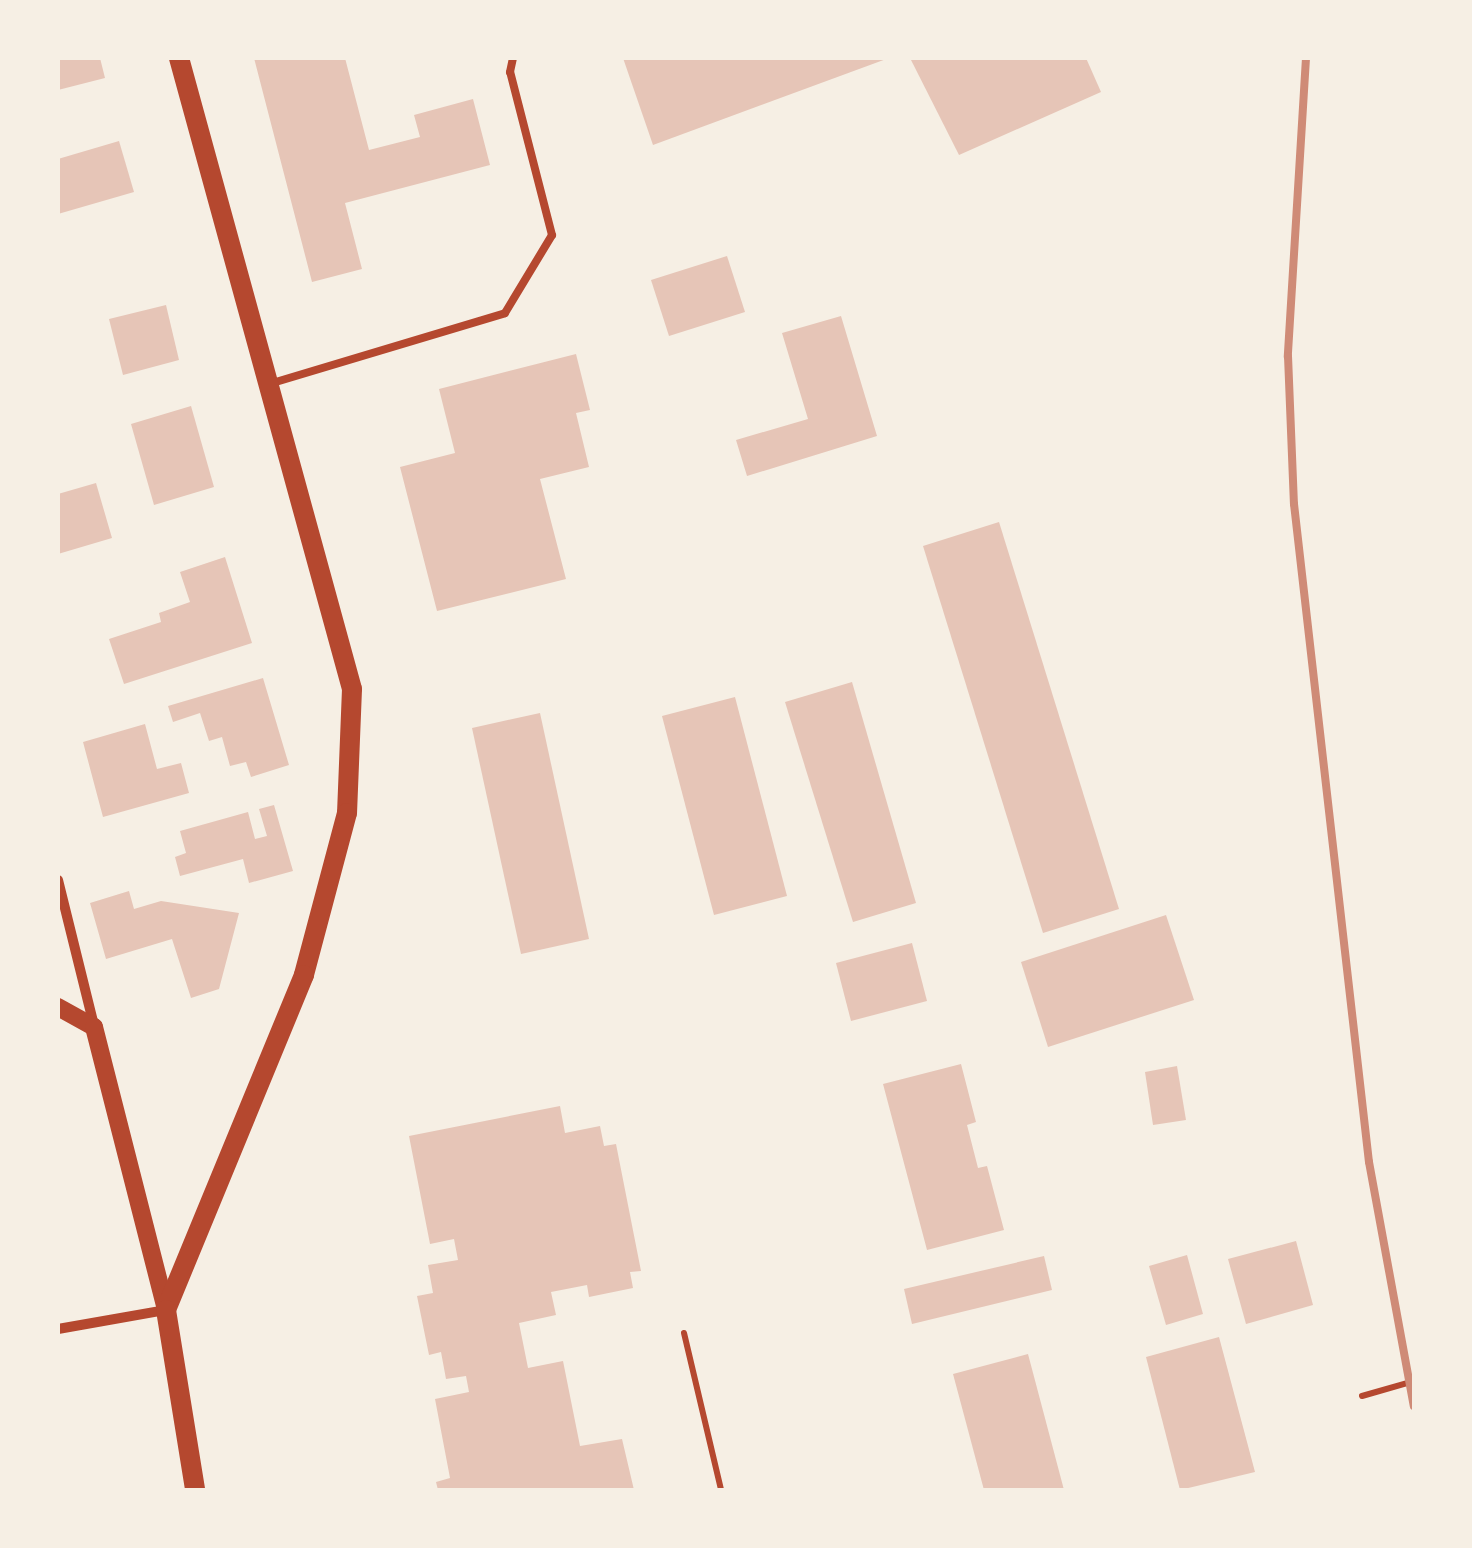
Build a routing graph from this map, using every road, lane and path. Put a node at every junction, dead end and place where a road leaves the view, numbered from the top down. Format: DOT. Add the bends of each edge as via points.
graph roads {
  1 [pos="179,58"];
  2 [pos="513,58"];
  3 [pos="268,384"];
  4 [pos="58,880"];
  5 [pos="58,1007"];
  6 [pos="94,1027"];
  7 [pos="166,1310"];
  8 [pos="58,1329"];
  9 [pos="684,1333"];
  10 [pos="1414,1381"];
  11 [pos="1362,1396"];
  12 [pos="195,1490"];
  13 [pos="721,1490"];
  1 -- 3 [label="main road"];
  2 -- 3 [label="lane" via="510,72 552,235 505,313"];
  3 -- 7 [label="main road" via="352,690 347,813 304,975"];
  4 -- 6 [label="street"];
  5 -- 6 [label="street"];
  6 -- 7 [label="street"];
  7 -- 8 [label="street"];
  7 -- 12 [label="main road"];
  9 -- 13 [label="path"];
  10 -- 11 [label="path"];
}
